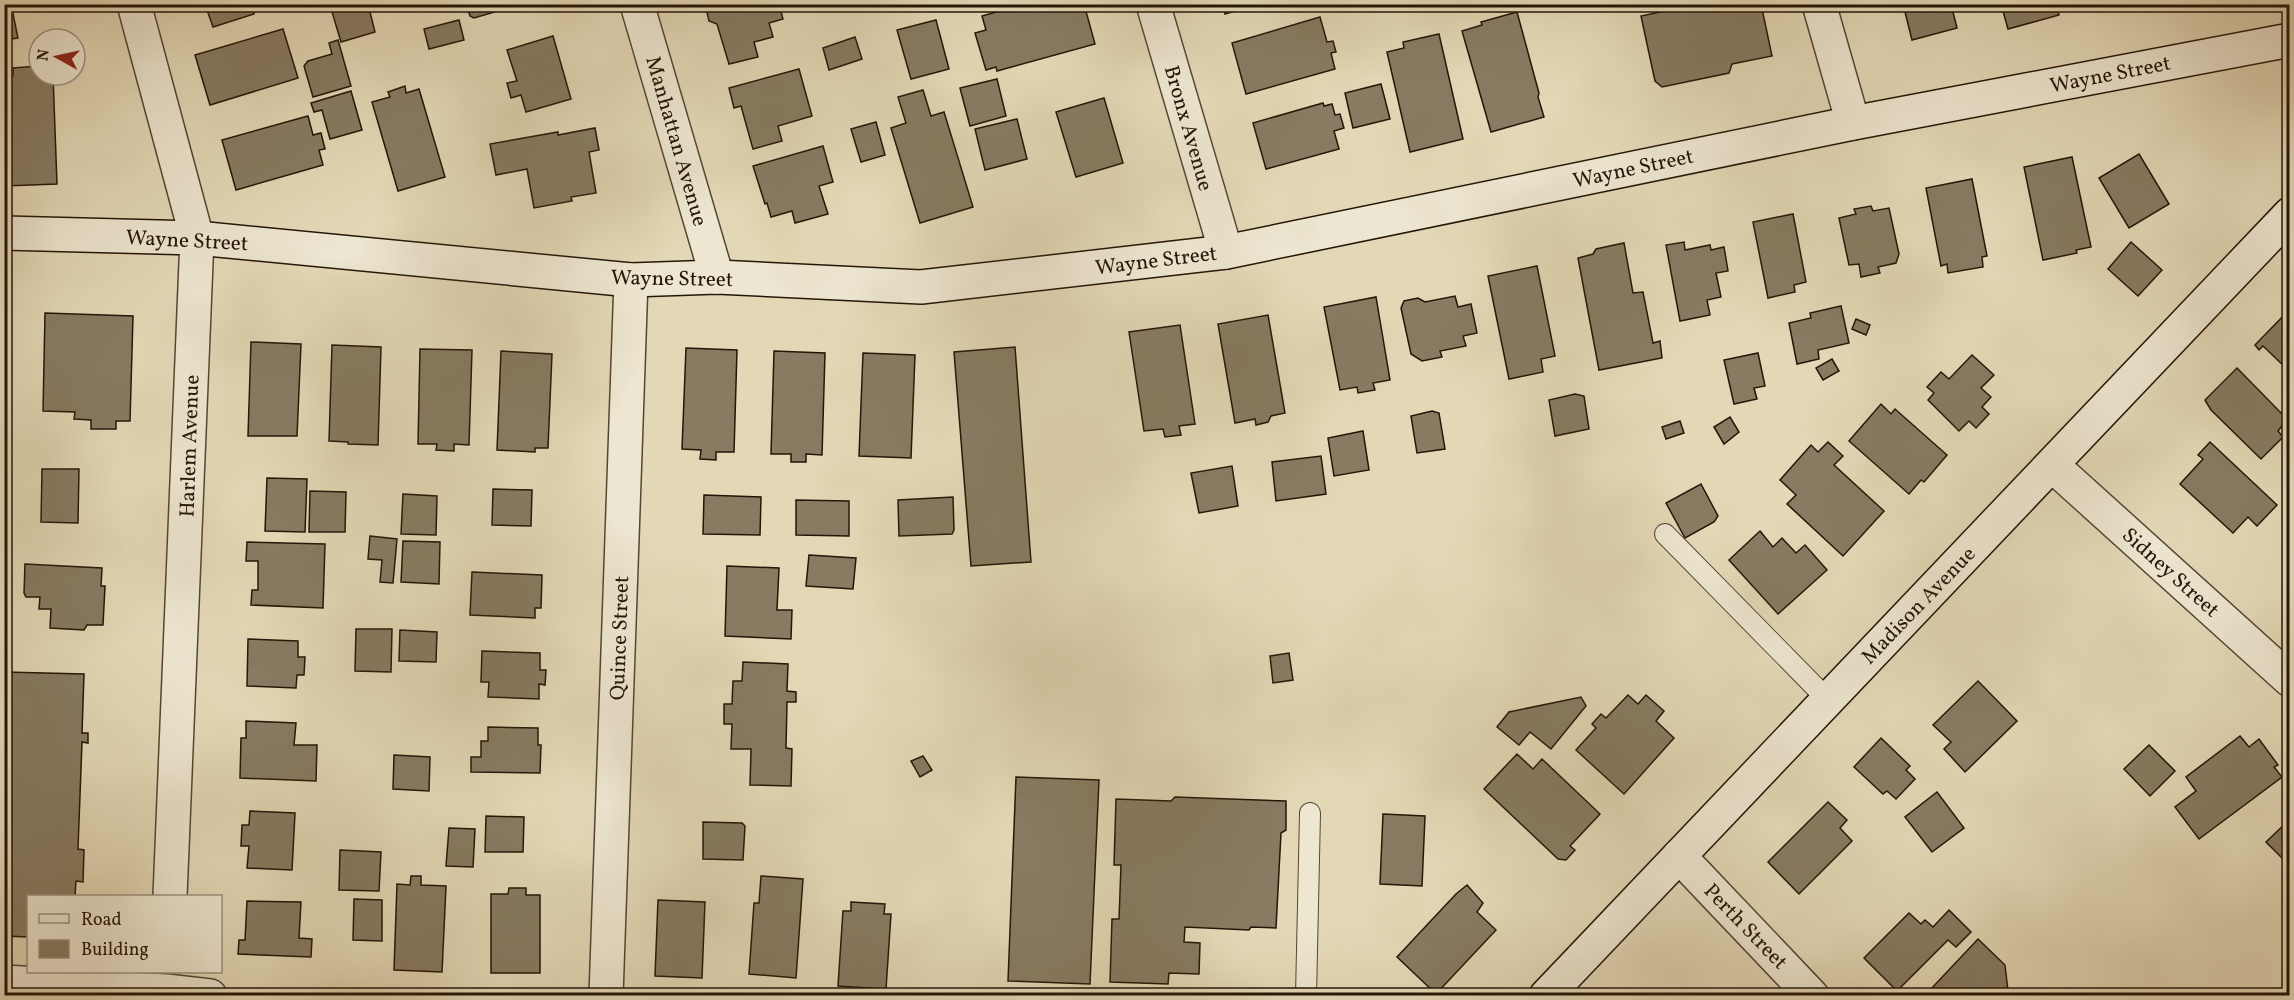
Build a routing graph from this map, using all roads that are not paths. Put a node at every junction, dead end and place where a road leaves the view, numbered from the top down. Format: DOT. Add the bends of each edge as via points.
graph roads {
  1 [pos="134,4"];
  2 [pos="638,4"];
  3 [pos="1154,4"];
  4 [pos="1819,4"];
  5 [pos="2289,40"];
  6 [pos="1853,123"];
  7 [pos="2289,214"];
  8 [pos="4,232"];
  9 [pos="197,238"];
  10 [pos="1226,252"];
  11 [pos="717,277"];
  12 [pos="632,280"];
  13 [pos="2052,465"];
  14 [pos="1665,534"];
  15 [pos="2289,680"];
  16 [pos="1827,700"];
  17 [pos="1310,813"];
  18 [pos="1679,856"];
  19 [pos="170,895"];
  20 [pos="4,982"];
  21 [pos="166,986"];
  22 [pos="210,996"];
  23 [pos="606,996"];
  24 [pos="1306,996"];
  25 [pos="1546,996"];
  26 [pos="1812,996"];
  1 -- 9 [label="street, Harlem Avenue"];
  2 -- 11 [label="street, Manhattan Avenue"];
  3 -- 10 [label="street, Bronx Avenue"];
  4 -- 6 [label="street"];
  5 -- 6 [label="street, Wayne Street"];
  6 -- 10 [label="street, Wayne Street"];
  7 -- 13 [label="street, Madison Avenue"];
  8 -- 9 [label="street, Wayne Street"];
  9 -- 12 [label="street, Wayne Street"];
  9 -- 19 [label="street, Harlem Avenue"];
  10 -- 11 [label="street, Wayne Street" via="921,287"];
  11 -- 12 [label="street, Wayne Street"];
  12 -- 23 [label="street, Quince Street"];
  13 -- 15 [label="street, Sidney Street"];
  13 -- 16 [label="street, Madison Avenue"];
  14 -- 16 [label="lane"];
  16 -- 18 [label="street, Madison Avenue"];
  17 -- 24 [label="lane"];
  18 -- 25 [label="street, Madison Avenue"];
  18 -- 26 [label="street, Perth Street"];
  20 -- 21 [label="street"];
  21 -- 22 [label="street"];
}
